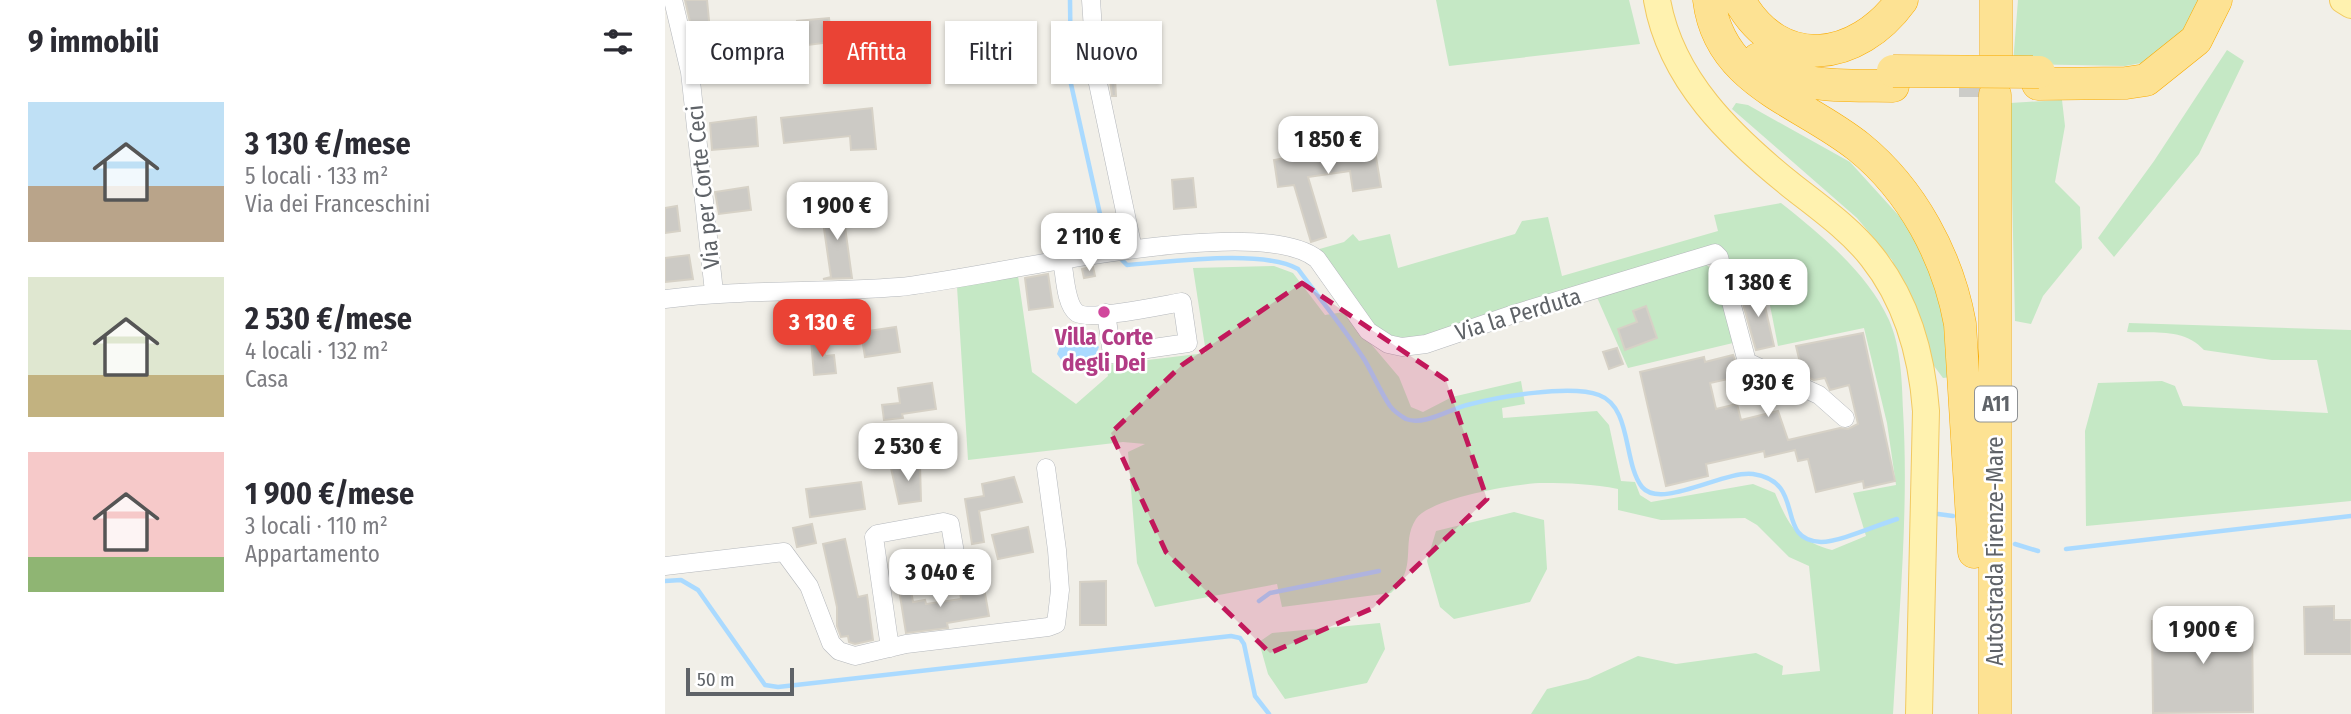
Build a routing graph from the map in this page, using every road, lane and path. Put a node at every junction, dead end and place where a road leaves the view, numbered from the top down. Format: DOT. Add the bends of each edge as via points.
graph roads {
  1 [pos="673,0"];
  2 [pos="1091,0"];
  3 [pos="1657,0"];
  4 [pos="1709,0"];
  5 [pos="1721,0"];
  6 [pos="1733,0"];
  7 [pos="1739,0"];
  8 [pos="1902,0"];
  9 [pos="1975,0"];
  10 [pos="1996,0"];
  11 [pos="2013,0"];
  12 [pos="2343,0"];
  13 [pos="2216,1"];
  14 [pos="2351,5"];
  15 [pos="1992,58"];
  16 [pos="1893,79"];
  17 [pos="1133,249"];
  18 [pos="1062,260"];
  19 [pos="714,292"];
  20 [pos="665,299"];
  21 [pos="1107,313"];
  22 [pos="1845,418"];
  23 [pos="1046,468"];
  24 [pos="1974,552"];
  25 [pos="665,566"];
  26 [pos="958,570"];
  27 [pos="890,648"];
  28 [pos="1919,714"];
  29 [pos="1974,714"];
  30 [pos="1995,714"];
  1 -- 19 [label="street, Via per Corte Ceci" via="690,72"];
  2 -- 17 [label="street" via="1096,75"];
  3 -- 28 [label="main road" via="1673,53 1704,101 1752,152 1853,235 1888,279 1904,312 1918,353 1926,411"];
  4 -- 24 [label="highway" via="1720,40 1739,66 1872,159 1897,184 1931,240 1952,290 1960,324"];
  5 -- 16 [label="highway" via="1745,47 1779,74 1815,85"];
  6 -- 16 [label="highway" via="1750,34 1784,63"];
  7 -- 8 [label="highway" via="1753,22 1775,40 1820,51 1864,38 1880,27"];
  9 -- 15 [label="highway"];
  10 -- 15 [label="highway"];
  11 -- 15 [label="highway"];
  12 -- 14 [label="main road"];
  13 -- 16 [label="highway, bridge" via="2196,40 2175,58 2147,69 2038,78"];
  17 -- 18 [label="street"];
  17 -- 22 [label="street, Via la Perduta" via="1273,242 1304,249 1317,259 1368,331 1402,347 1426,344 1715,253 1747,362 1819,395"];
  18 -- 19 [label="street" via="901,286"];
  18 -- 21 [label="street" via="1070,305 1087,316"];
  19 -- 20 [label="street"];
  21 -- 21 [label="street" via="1112,354 1188,342 1182,302"];
  23 -- 27 [label="street" via="1058,550 1056,624"];
  24 -- 29 [label="highway, Autostrada Firenze-Mare / A11"];
  24 -- 30 [label="highway, Autostrada Firenze-Mare / A11" via="1991,95 1996,177"];
  25 -- 27 [label="street" via="784,552 809,586 831,643 839,651 855,656"];
  26 -- 27 [label="street" via="950,524 874,537"];
}
